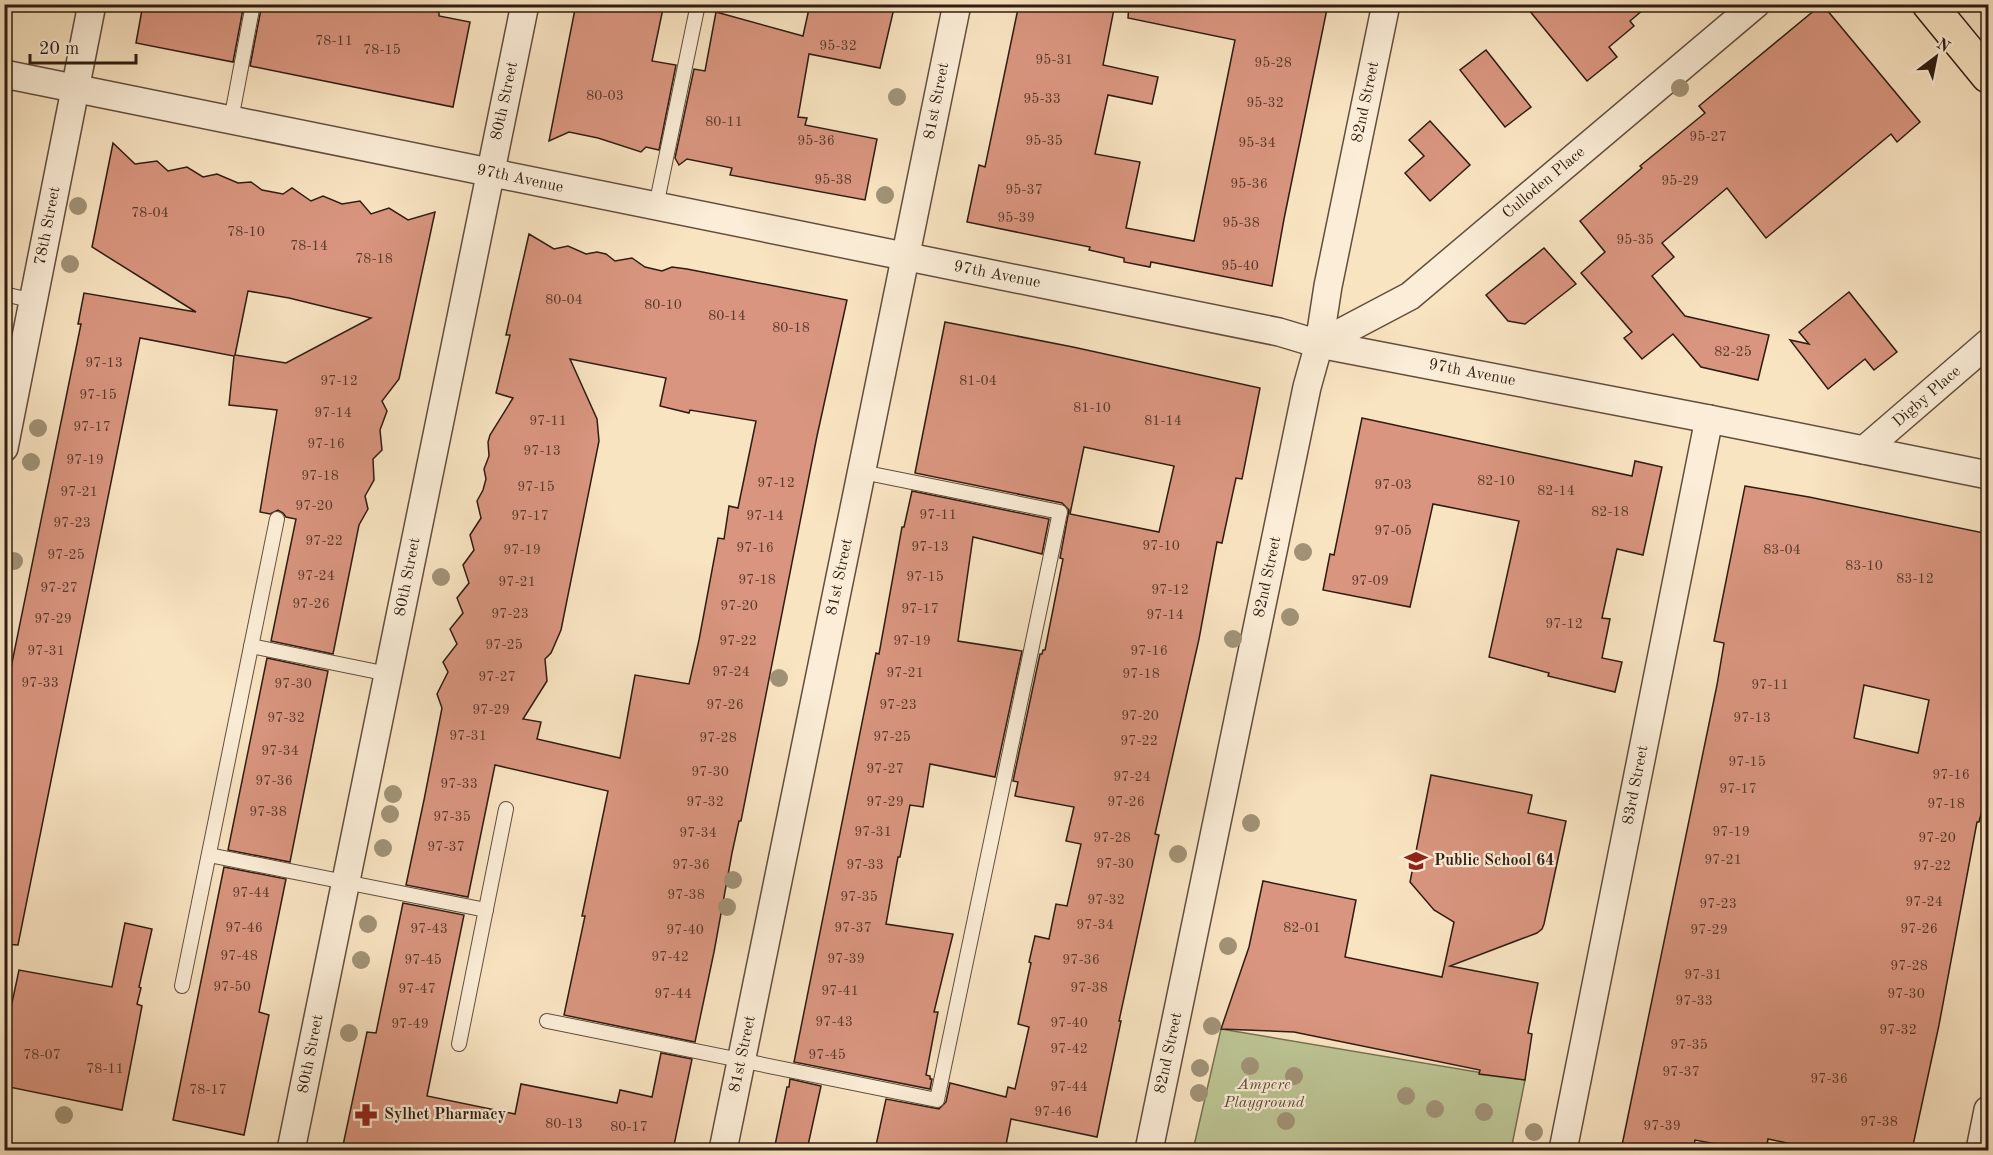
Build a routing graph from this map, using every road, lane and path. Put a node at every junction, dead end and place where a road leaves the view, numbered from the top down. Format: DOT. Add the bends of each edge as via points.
graph roads {
  1 [pos="92,4"];
  2 [pos="253,4"];
  3 [pos="525,4"];
  4 [pos="698,4"];
  5 [pos="957,4"];
  6 [pos="1386,4"];
  7 [pos="1756,4"];
  8 [pos="1929,4"];
  9 [pos="4,74"];
  10 [pos="1989,76"];
  11 [pos="75,88"];
  12 [pos="231,120"];
  13 [pos="490,172"];
  14 [pos="656,206"];
  15 [pos="906,256"];
  16 [pos="4,294"];
  17 [pos="34,301"];
  18 [pos="1989,343"];
  19 [pos="1319,344"];
  20 [pos="1709,419"];
  21 [pos="4,448"];
  22 [pos="1864,450"];
  23 [pos="862,472"];
  24 [pos="1989,475"];
  25 [pos="277,519"];
  26 [pos="252,646"];
  27 [pos="388,674"];
  28 [pos="506,809"];
  29 [pos="209,855"];
  30 [pos="346,883"];
  31 [pos="486,910"];
  32 [pos="182,986"];
  33 [pos="547,1021"];
  34 [pos="459,1044"];
  35 [pos="742,1060"];
  36 [pos="1989,1110"];
  37 [pos="291,1150"];
  38 [pos="723,1150"];
  39 [pos="1149,1150"];
  40 [pos="1563,1150"];
  41 [pos="1980,1150"];
  1 -- 11 [label="street, 78th Street"];
  2 -- 12 [label="lane"];
  3 -- 13 [label="street, 80th Street"];
  4 -- 14 [label="lane"];
  5 -- 15 [label="street, 81st Street"];
  6 -- 19 [label="street, 82nd Street"];
  7 -- 19 [label="street, Culloden Place" via="1410,296"];
  8 -- 10 [label="main road"];
  9 -- 11 [label="street, 97th Avenue"];
  11 -- 12 [label="street, 97th Avenue"];
  11 -- 17 [label="street, 78th Street"];
  12 -- 13 [label="street, 97th Avenue"];
  13 -- 14 [label="street, 97th Avenue"];
  13 -- 27 [label="street, 80th Street"];
  14 -- 15 [label="street, 97th Avenue"];
  15 -- 19 [label="street, 97th Avenue" via="1279,332"];
  15 -- 23 [label="street, 81st Street"];
  16 -- 17 [label="lane"];
  17 -- 21 [label="street, 78th Street"];
  18 -- 22 [label="street, Digby Place"];
  19 -- 20 [label="street, 97th Avenue"];
  19 -- 39 [label="street, 82nd Street"];
  20 -- 22 [label="street, 97th Avenue"];
  20 -- 40 [label="street, 83rd Street"];
  22 -- 24 [label="street, 97th Avenue"];
  23 -- 35 [label="street, 81st Street"];
  23 -- 35 [label="lane" via="1060,512 937,1100"];
  25 -- 26 [label="lane"];
  26 -- 27 [label="lane"];
  26 -- 29 [label="lane"];
  27 -- 30 [label="street, 80th Street"];
  28 -- 31 [label="lane"];
  29 -- 30 [label="lane"];
  29 -- 32 [label="lane"];
  30 -- 31 [label="lane"];
  30 -- 37 [label="street, 80th Street"];
  31 -- 34 [label="lane"];
  33 -- 35 [label="lane"];
  35 -- 38 [label="street, 81st Street"];
  36 -- 41 [label="street"];
}
